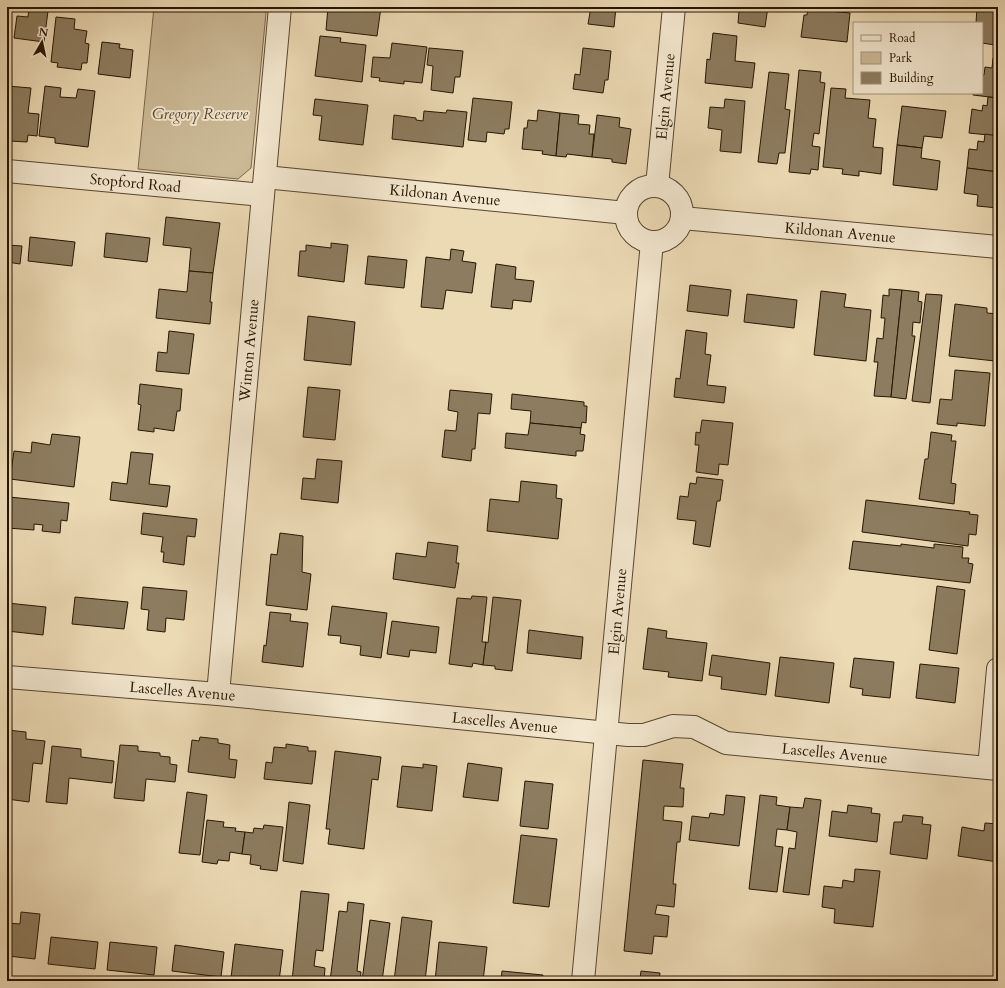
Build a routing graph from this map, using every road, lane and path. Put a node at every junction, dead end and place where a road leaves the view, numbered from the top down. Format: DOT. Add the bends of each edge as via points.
graph roads {
  1 [pos="280,7"];
  2 [pos="674,7"];
  3 [pos="7,171"];
  4 [pos="264,186"];
  5 [pos="657,186"];
  6 [pos="626,213"];
  7 [pos="682,218"];
  8 [pos="652,242"];
  9 [pos="998,247"];
  10 [pos="998,669"];
  11 [pos="7,677"];
  12 [pos="218,694"];
  13 [pos="606,732"];
  14 [pos="993,768"];
  15 [pos="583,981"];
  1 -- 4 [label="street, Winton Avenue"];
  2 -- 5 [label="street, Elgin Avenue"];
  3 -- 4 [label="street, Stopford Road"];
  4 -- 6 [label="street, Kildonan Avenue"];
  4 -- 12 [label="street, Winton Avenue"];
  5 -- 6 [label="street" via="648,186 632,196 627,204"];
  5 -- 7 [label="street" via="669,191 679,200"];
  6 -- 8 [label="street" via="630,230 640,238"];
  7 -- 8 [label="street" via="680,226 669,238"];
  7 -- 9 [label="street, Kildonan Avenue"];
  8 -- 13 [label="street, Elgin Avenue"];
  10 -- 14 [label="street"];
  11 -- 12 [label="street, Lascelles Avenue"];
  12 -- 13 [label="street, Lascelles Avenue"];
  13 -- 14 [label="street, Lascelles Avenue" via="644,735 672,726 694,727 726,743"];
  13 -- 15 [label="street, Elgin Avenue"];
}
